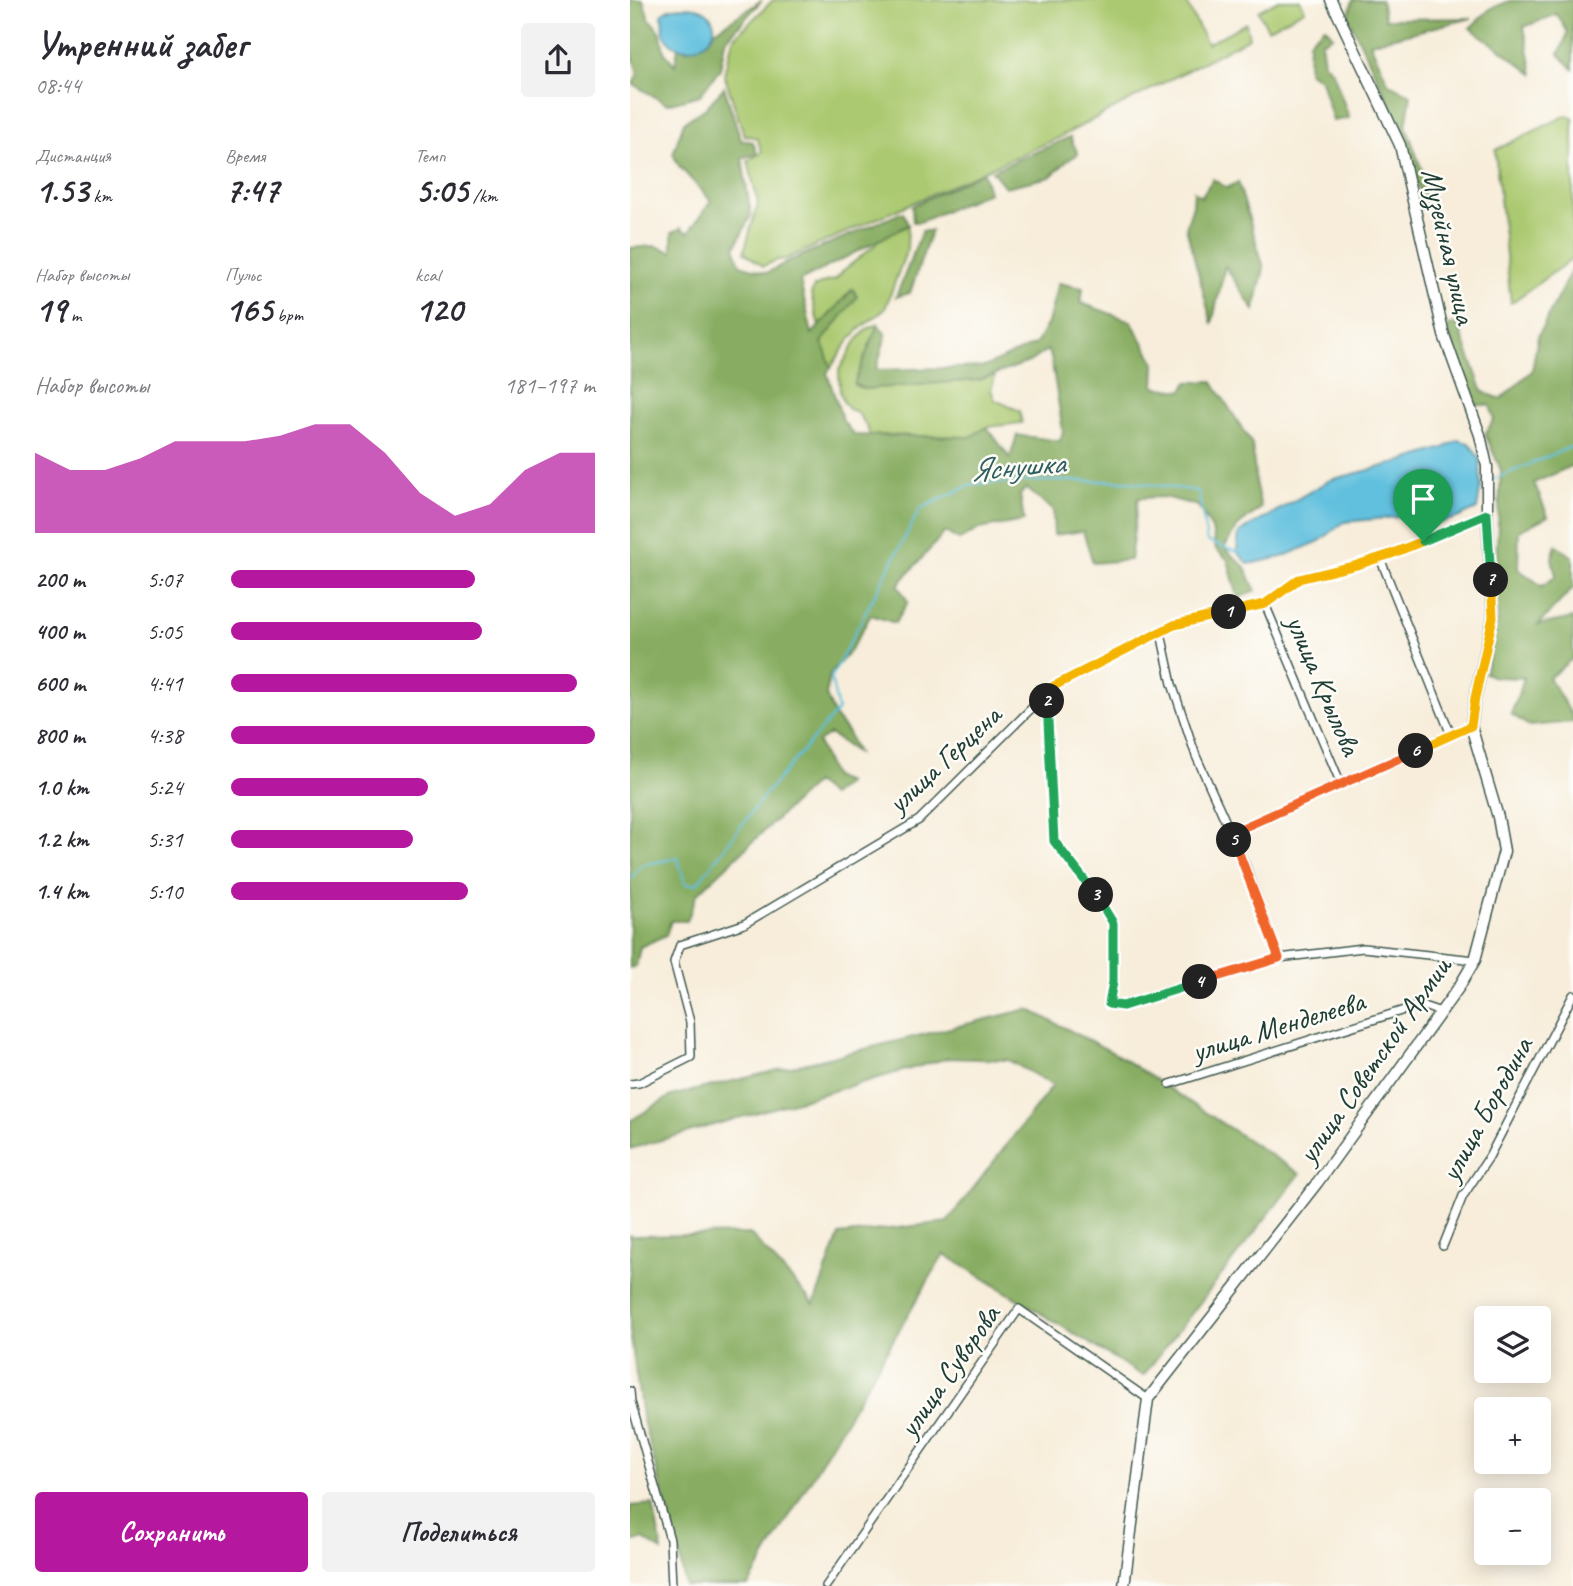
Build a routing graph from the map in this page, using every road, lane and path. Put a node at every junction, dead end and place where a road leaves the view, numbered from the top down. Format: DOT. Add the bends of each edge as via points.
graph roads {
  1 [pos="1331,0"];
  2 [pos="1487,514"];
  3 [pos="1380,558"];
  4 [pos="1265,604"];
  5 [pos="1161,633"];
  6 [pos="1046,694"];
  7 [pos="1471,726"];
  8 [pos="1451,735"];
  9 [pos="1341,784"];
  10 [pos="1231,833"];
  11 [pos="1279,958"];
  12 [pos="1475,960"];
  13 [pos="1573,995"];
  14 [pos="1441,1012"];
  15 [pos="630,1084"];
  16 [pos="1170,1084"];
  17 [pos="1443,1247"];
  18 [pos="630,1391"];
  19 [pos="1148,1399"];
  20 [pos="673,1586"];
  21 [pos="826,1586"];
  22 [pos="1124,1586"];
  1 -- 2 [label="street, Музейная улица" via="1400,145 1444,335 1480,435 1487,466"];
  2 -- 3 [label="street, улица Герцена"];
  2 -- 7 [label="street, улица Советской Армии" via="1493,617"];
  3 -- 4 [label="street, улица Герцена" via="1299,579"];
  3 -- 8 [label="street"];
  4 -- 5 [label="street, улица Герцена" via="1174,625"];
  4 -- 9 [label="street, улица Крылова"];
  5 -- 6 [label="street, улица Герцена"];
  5 -- 10 [label="street" via="1196,756"];
  6 -- 11 [label="street" via="1054,841 1113,923 1109,1004 1123,1006"];
  6 -- 15 [label="street, улица Герцена" via="919,820 744,924 680,945 674,962 690,1022 691,1056"];
  7 -- 8 [label="street"];
  7 -- 12 [label="street, улица Советской Армии" via="1504,851"];
  8 -- 9 [label="street"];
  9 -- 10 [label="street"];
  10 -- 11 [label="street"];
  11 -- 12 [label="street" via="1363,948"];
  12 -- 14 [label="street, улица Советской Армии"];
  13 -- 17 [label="street, улица Бородина" via="1489,1157 1463,1196"];
  14 -- 16 [label="street, улица Менделеева" via="1420,1005"];
  14 -- 19 [label="street, улица Советской Армии" via="1317,1183"];
  18 -- 20 [label="street" via="670,1540"];
  19 -- 21 [label="street, улица Суворова" via="1019,1309"];
  19 -- 22 [label="street"];
}
